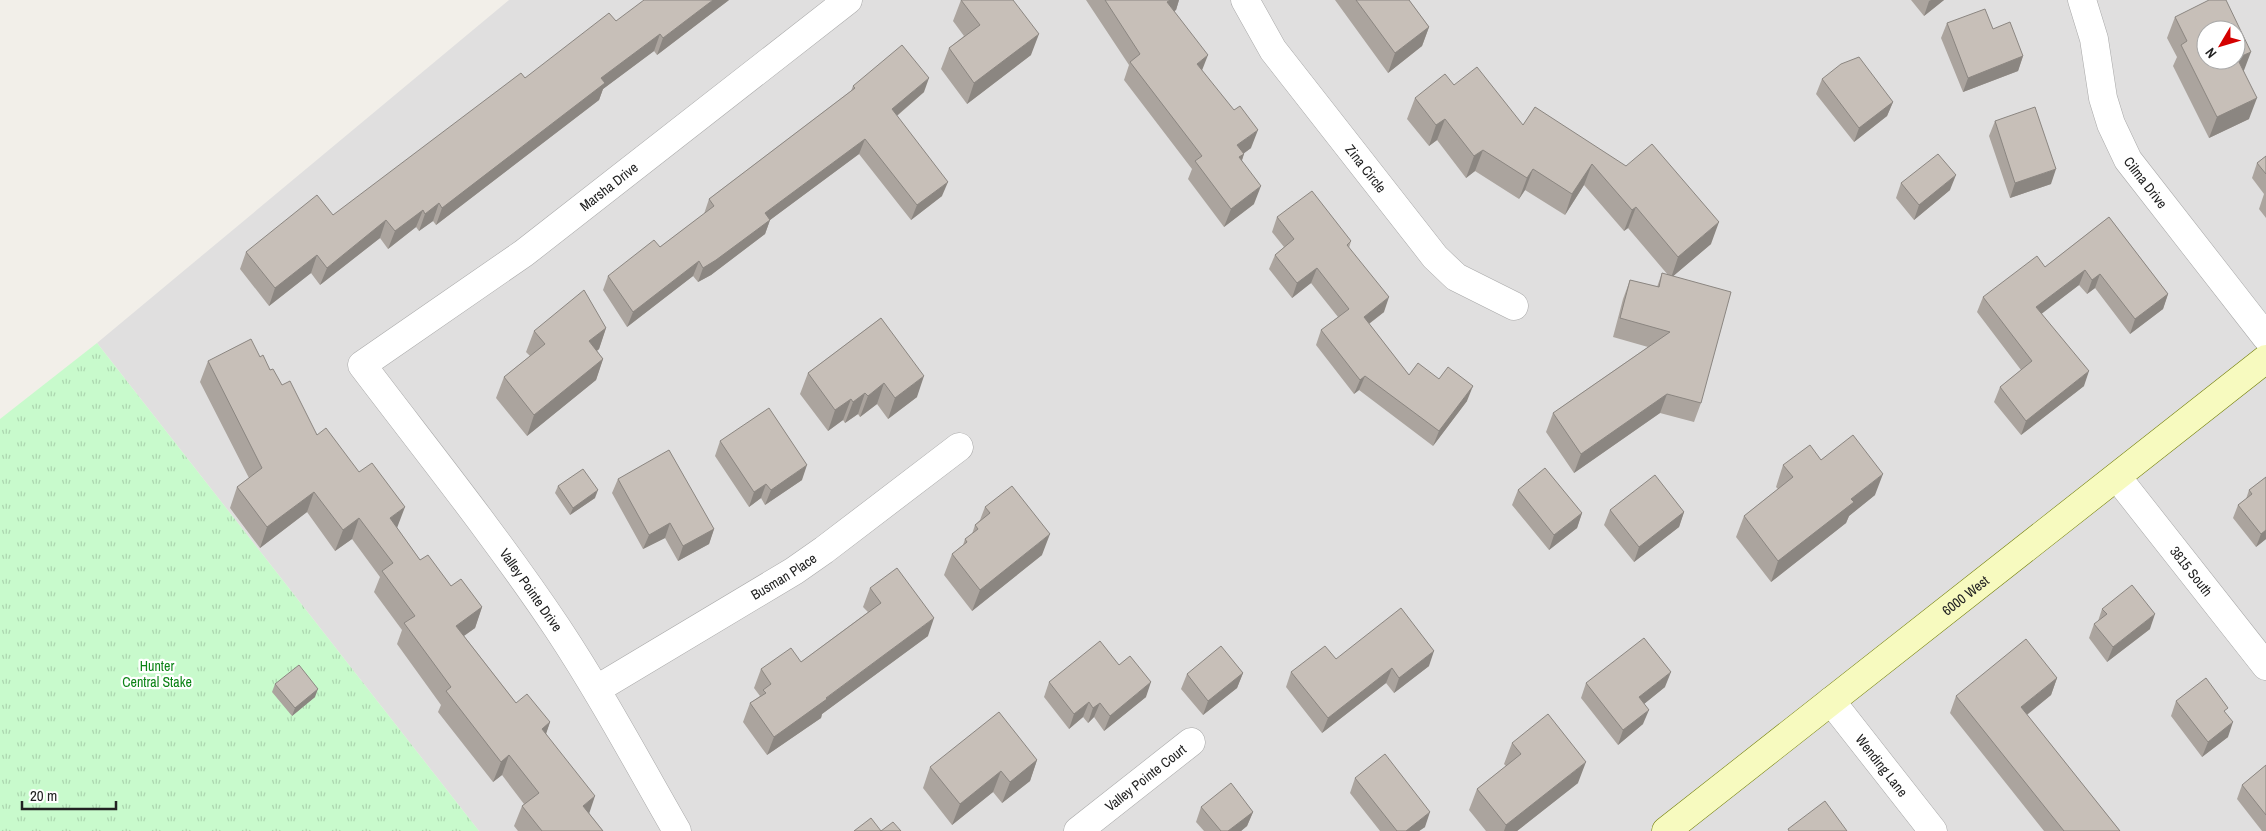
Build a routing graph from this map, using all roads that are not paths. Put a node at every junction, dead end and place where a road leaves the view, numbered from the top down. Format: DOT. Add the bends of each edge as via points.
graph roads {
  1 [pos="848,0"];
  2 [pos="1245,0"];
  3 [pos="2082,0"];
  4 [pos="1514,306"];
  5 [pos="2266,337"];
  6 [pos="2266,359"];
  7 [pos="362,365"];
  8 [pos="959,447"];
  9 [pos="2117,477"];
  10 [pos="2266,666"];
  11 [pos="597,689"];
  12 [pos="1832,701"];
  13 [pos="1191,742"];
  14 [pos="677,831"];
  15 [pos="1078,831"];
  16 [pos="1666,831"];
  17 [pos="1933,831"];
  1 -- 7 [label="street, Marsha Drive" via="524,253"];
  2 -- 4 [label="street, Zina Circle" via="1273,50 1435,257 1456,278"];
  3 -- 5 [label="street, Cilma Drive" via="2094,39 2103,98 2128,160"];
  6 -- 9 [label="street, 6000 West"];
  7 -- 11 [label="street, Valley Pointe Drive" via="497,542"];
  8 -- 11 [label="street, Busman Place" via="794,571"];
  9 -- 10 [label="street, 3815 South"];
  9 -- 12 [label="street, 6000 West"];
  11 -- 14 [label="street, Valley Pointe Drive"];
  12 -- 16 [label="street, 6000 West"];
  12 -- 17 [label="street, Wending Lane"];
  13 -- 15 [label="street, Valley Pointe Court"];
}
